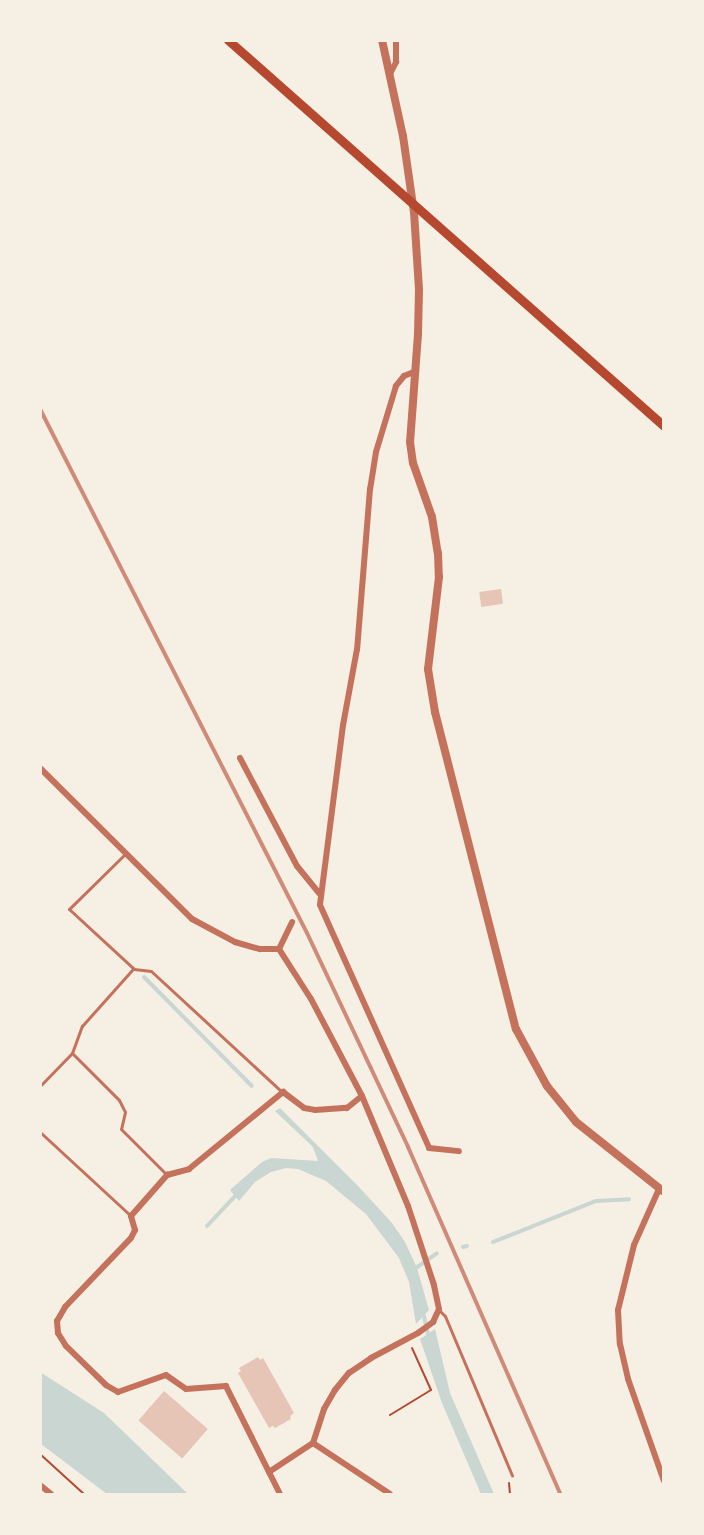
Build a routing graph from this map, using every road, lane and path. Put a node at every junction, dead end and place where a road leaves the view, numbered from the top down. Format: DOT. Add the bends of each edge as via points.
graph roads {
  1 [pos="228,40"];
  2 [pos="382,40"];
  3 [pos="396,40"];
  4 [pos="389,76"];
  5 [pos="416,371"];
  6 [pos="663,426"];
  7 [pos="240,758"];
  8 [pos="40,768"];
  9 [pos="127,853"];
  10 [pos="319,893"];
  11 [pos="292,922"];
  12 [pos="279,950"];
  13 [pos="134,969"];
  14 [pos="72,1053"];
  15 [pos="40,1086"];
  16 [pos="283,1092"];
  17 [pos="362,1096"];
  18 [pos="40,1132"];
  19 [pos="459,1151"];
  20 [pos="167,1175"];
  21 [pos="661,1191"];
  22 [pos="131,1216"];
  23 [pos="439,1309"];
  24 [pos="407,1337"];
  25 [pos="390,1415"];
  26 [pos="313,1443"];
  27 [pos="40,1454"];
  28 [pos="269,1472"];
  29 [pos="512,1474"];
  30 [pos="663,1481"];
  31 [pos="40,1485"];
  32 [pos="51,1494"];
  33 [pos="84,1494"];
  34 [pos="280,1494"];
  35 [pos="390,1494"];
  36 [pos="510,1494"];
  1 -- 6 [label="highway"];
  2 -- 4 [label="street"];
  3 -- 4 [label="street" via="396,62"];
  4 -- 5 [label="street" via="404,136 414,212 419,290"];
  5 -- 10 [label="street" via="404,376 391,399 376,452 357,649"];
  5 -- 21 [label="street" via="410,442 413,463 432,517 439,577 429,681 508,1002 528,1053 547,1086 576,1122"];
  7 -- 10 [label="street" via="297,866"];
  8 -- 9 [label="street"];
  9 -- 12 [label="street" via="192,919 235,942"];
  9 -- 13 [label="lane" via="69,909"];
  10 -- 19 [label="street" via="320,905 429,1148"];
  11 -- 12 [label="street"];
  12 -- 17 [label="street" via="311,999"];
  13 -- 14 [label="lane" via="82,1026"];
  13 -- 16 [label="lane" via="151,971"];
  14 -- 15 [label="lane"];
  14 -- 20 [label="lane" via="118,1100 125,1112 121,1129"];
  16 -- 17 [label="street" via="304,1108 315,1110 347,1108"];
  16 -- 20 [label="street" via="189,1169"];
  17 -- 23 [label="street" via="408,1206"];
  18 -- 22 [label="lane"];
  20 -- 22 [label="street"];
  21 -- 30 [label="street" via="634,1245 618,1310 628,1379"];
  22 -- 28 [label="street" via="135,1230 131,1238 65,1307 57,1321 58,1333 90,1370 118,1392 166,1375 186,1389 226,1386"];
  23 -- 24 [label="street" via="433,1322"];
  23 -- 29 [label="lane"];
  24 -- 25 [label="path" via="431,1390"];
  24 -- 26 [label="street" via="349,1373 324,1409"];
  26 -- 28 [label="street"];
  26 -- 35 [label="street"];
  27 -- 33 [label="path"];
  28 -- 34 [label="street"];
  29 -- 36 [label="path"];
  31 -- 32 [label="street"];
}
